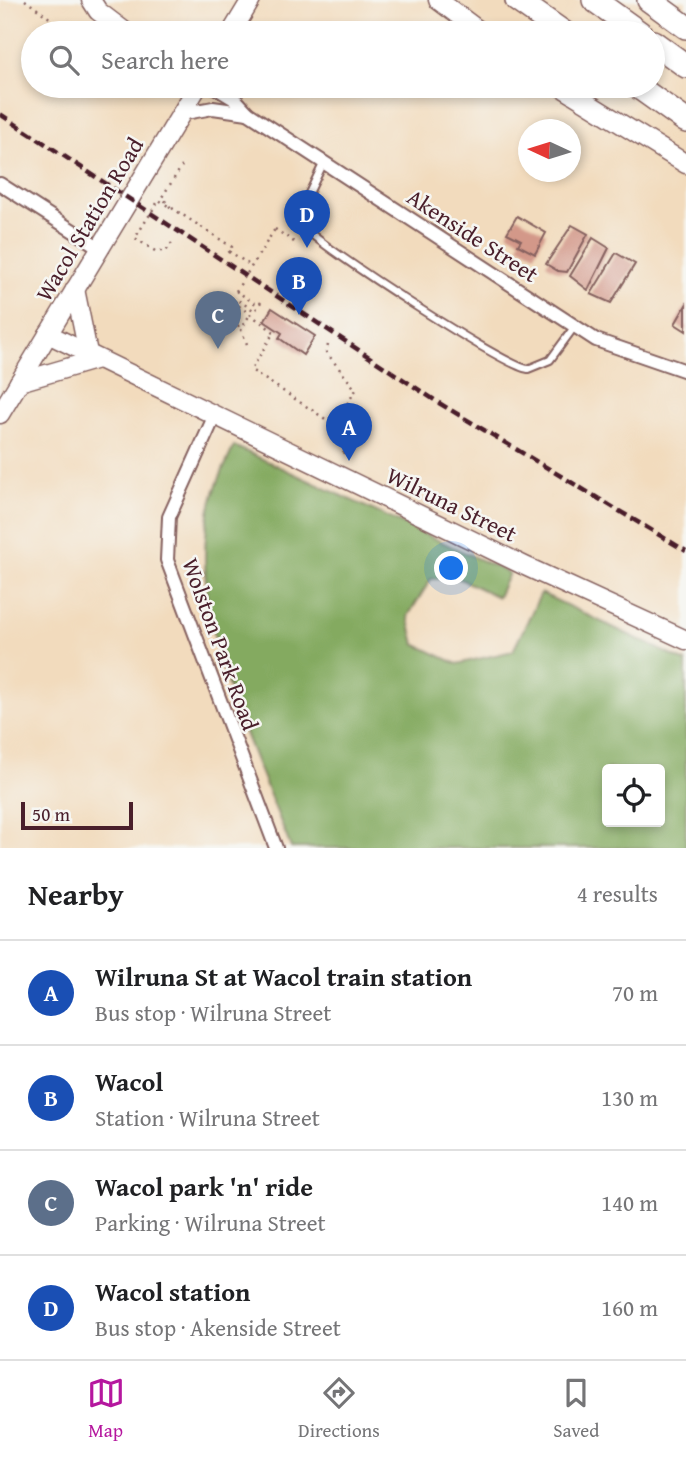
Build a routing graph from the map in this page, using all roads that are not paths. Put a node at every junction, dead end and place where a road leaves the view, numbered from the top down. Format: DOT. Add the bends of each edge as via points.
graph roads {
  1 [pos="91,0"];
  2 [pos="251,0"];
  3 [pos="439,0"];
  4 [pos="517,0"];
  5 [pos="594,0"];
  6 [pos="649,0"];
  7 [pos="111,21"];
  8 [pos="238,21"];
  9 [pos="466,21"];
  10 [pos="547,21"];
  11 [pos="623,21"];
  12 [pos="686,27"];
  13 [pos="665,51"];
  14 [pos="686,66"];
  15 [pos="190,98"];
  16 [pos="233,98"];
  17 [pos="579,98"];
  18 [pos="654,98"];
  19 [pos="248,113"];
  20 [pos="180,114"];
  21 [pos="686,121"];
  22 [pos="324,162"];
  23 [pos="686,164"];
  24 [pos="0,184"];
  25 [pos="100,248"];
  26 [pos="75,289"];
  27 [pos="575,326"];
  28 [pos="48,334"];
  29 [pos="93,356"];
  30 [pos="686,371"];
  31 [pos="19,382"];
  32 [pos="0,414"];
  33 [pos="215,415"];
  34 [pos="686,640"];
  35 [pos="276,848"];
  1 -- 7 [label="main road"];
  2 -- 8 [label="main road"];
  3 -- 9 [label="main road"];
  4 -- 10 [label="highway"];
  5 -- 11 [label="highway"];
  6 -- 12 [label="highway"];
  13 -- 14 [label="highway"];
  15 -- 20 [label="main road, Wacol Station Road"];
  16 -- 19 [label="street, Akenside Street"];
  17 -- 23 [label="main road"];
  18 -- 21 [label="highway"];
  19 -- 20 [label="street, Akenside Street" via="220,108"];
  19 -- 22 [label="street, Akenside Street"];
  20 -- 25 [label="main road, Wacol Station Road"];
  22 -- 27 [label="street, Akenside Street"];
  22 -- 27 [label="lane" via="301,210 305,228 454,329 500,359 528,369 550,360"];
  24 -- 25 [label="street"];
  25 -- 26 [label="main road, Wacol Station Road"];
  26 -- 28 [label="main road, Wacol Station Road"];
  26 -- 29 [label="main road"];
  27 -- 30 [label="street, Akenside Street" via="616,348"];
  28 -- 29 [label="main road, Wilruna Street"];
  28 -- 31 [label="main road, Wacol Station Road"];
  29 -- 31 [label="main road"];
  29 -- 33 [label="main road, Wilruna Street"];
  31 -- 32 [label="main road, Wacol Station Road"];
  33 -- 34 [label="main road, Wilruna Street"];
  33 -- 35 [label="street, Wolston Park Road" via="169,517 167,560"];
}
